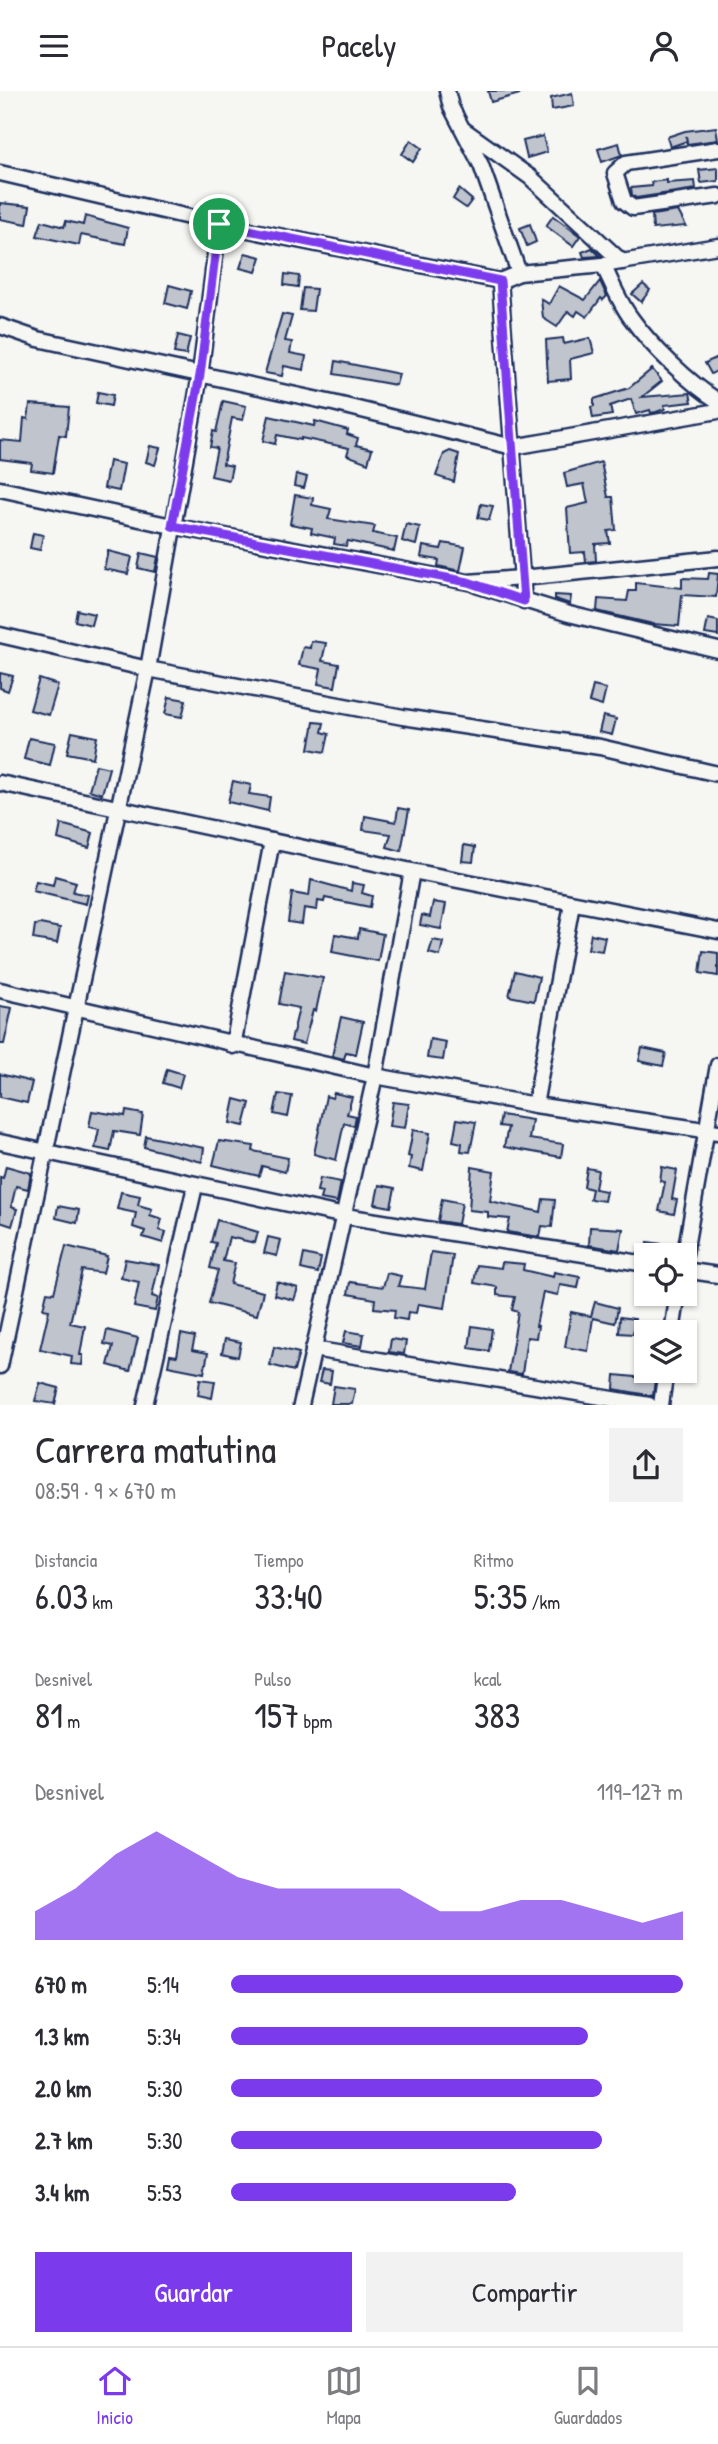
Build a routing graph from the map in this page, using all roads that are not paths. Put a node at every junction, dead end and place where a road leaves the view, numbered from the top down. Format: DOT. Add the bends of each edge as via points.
graph roads {
  1 [pos="447,91"];
  2 [pos="464,129"];
  3 [pos="718,149"];
  4 [pos="0,173"];
  5 [pos="718,196"];
  6 [pos="219,224"];
  7 [pos="718,246"];
  8 [pos="622,262"];
  9 [pos="603,265"];
  10 [pos="519,273"];
  11 [pos="500,281"];
  12 [pos="0,326"];
  13 [pos="200,375"];
  14 [pos="718,401"];
  15 [pos="718,411"];
  16 [pos="513,447"];
  17 [pos="0,489"];
  18 [pos="172,526"];
  19 [pos="718,558"];
  20 [pos="522,578"];
  21 [pos="468,582"];
  22 [pos="524,601"];
  23 [pos="0,635"];
  24 [pos="718,650"];
  25 [pos="148,669"];
  26 [pos="718,774"];
  27 [pos="0,783"];
  28 [pos="118,810"];
  29 [pos="272,841"];
  30 [pos="412,871"];
  31 [pos="572,904"];
  32 [pos="718,930"];
  33 [pos="0,990"];
  34 [pos="78,1009"];
  35 [pos="233,1046"];
  36 [pos="718,1065"];
  37 [pos="375,1076"];
  38 [pos="535,1105"];
  39 [pos="713,1132"];
  40 [pos="0,1142"];
  41 [pos="47,1154"];
  42 [pos="195,1186"];
  43 [pos="345,1216"];
  44 [pos="688,1243"];
  45 [pos="634,1262"];
  46 [pos="697,1272"];
  47 [pos="718,1275"];
  48 [pos="313,1349"];
  49 [pos="0,1366"];
  50 [pos="664,1383"];
  51 [pos="145,1405"];
  52 [pos="301,1405"];
  53 [pos="649,1405"];
  54 [pos="661,1405"];
  1 -- 2 [label="street"];
  2 -- 8 [label="street" via="530,177"];
  2 -- 10 [label="street"];
  3 -- 5 [label="street" via="626,163 615,173 624,201 633,208"];
  4 -- 6 [label="street"];
  6 -- 11 [label="street"];
  6 -- 13 [label="street"];
  7 -- 8 [label="street"];
  8 -- 9 [label="street"];
  9 -- 10 [label="street"];
  9 -- 14 [label="street" via="641,331"];
  10 -- 11 [label="street"];
  11 -- 16 [label="street"];
  12 -- 13 [label="street" via="38,339"];
  13 -- 16 [label="street"];
  13 -- 18 [label="street"];
  15 -- 16 [label="street"];
  16 -- 20 [label="street"];
  17 -- 18 [label="street"];
  18 -- 21 [label="street"];
  18 -- 25 [label="street"];
  19 -- 20 [label="street"];
  20 -- 21 [label="street"];
  20 -- 22 [label="street"];
  21 -- 22 [label="street"];
  22 -- 24 [label="street"];
  23 -- 25 [label="street"];
  25 -- 26 [label="street" via="403,717 600,747"];
  25 -- 28 [label="street"];
  27 -- 28 [label="street"];
  28 -- 29 [label="street"];
  28 -- 34 [label="street"];
  29 -- 30 [label="street"];
  29 -- 35 [label="street"];
  30 -- 31 [label="street"];
  30 -- 37 [label="street"];
  31 -- 32 [label="street"];
  31 -- 38 [label="street"];
  33 -- 34 [label="street"];
  34 -- 35 [label="street"];
  34 -- 41 [label="street"];
  35 -- 37 [label="street"];
  36 -- 39 [label="street"];
  37 -- 38 [label="street"];
  37 -- 43 [label="street"];
  38 -- 39 [label="street"];
  39 -- 44 [label="street"];
  40 -- 41 [label="street"];
  41 -- 42 [label="street"];
  41 -- 49 [label="street"];
  42 -- 43 [label="street"];
  42 -- 51 [label="street"];
  43 -- 45 [label="street"];
  43 -- 48 [label="street"];
  46 -- 47 [label="street"];
  48 -- 52 [label="street"];
  48 -- 53 [label="street"];
  50 -- 54 [label="street"];
}
